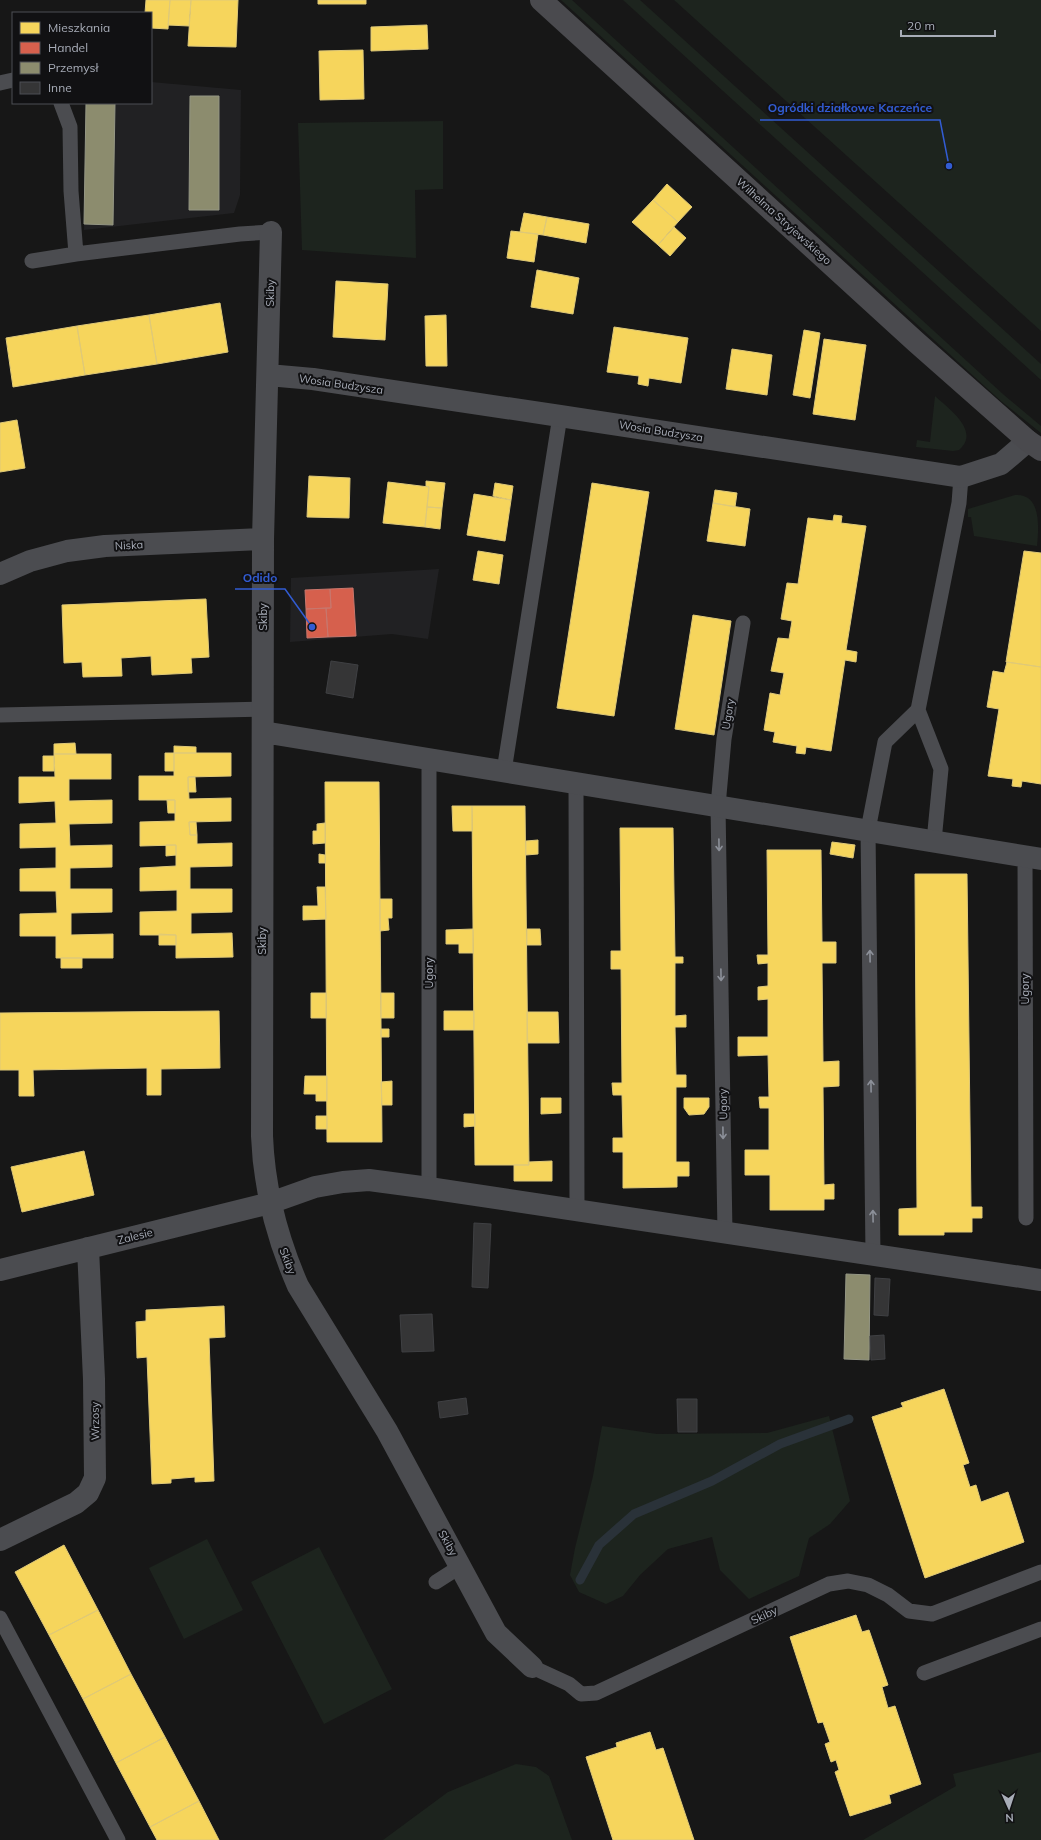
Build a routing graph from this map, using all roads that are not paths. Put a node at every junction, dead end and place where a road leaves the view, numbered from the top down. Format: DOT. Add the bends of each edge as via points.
graph roads {
  1 [pos="541,0"];
  2 [pos="12,80"];
  3 [pos="0,83"];
  4 [pos="61,104"];
  5 [pos="271,232"];
  6 [pos="76,254"];
  7 [pos="32,261"];
  8 [pos="268,375"];
  9 [pos="560,416"];
  10 [pos="1035,445"];
  11 [pos="961,477"];
  12 [pos="263,539"];
  13 [pos="0,574"];
  14 [pos="743,623"];
  15 [pos="263,709"];
  16 [pos="918,710"];
  17 [pos="0,715"];
  18 [pos="263,732"];
  19 [pos="429,758"];
  20 [pos="504,771"];
  21 [pos="576,782"];
  22 [pos="718,806"];
  23 [pos="868,830"];
  24 [pos="934,841"];
  25 [pos="1033,857"];
  26 [pos="430,1188"];
  27 [pos="270,1203"];
  28 [pos="577,1210"];
  29 [pos="1026,1218"];
  30 [pos="725,1233"];
  31 [pos="88,1248"];
  32 [pos="873,1255"];
  33 [pos="0,1270"];
  34 [pos="1041,1280"];
  35 [pos="0,1540"];
  36 [pos="461,1566"];
  37 [pos="1041,1572"];
  38 [pos="436,1582"];
  39 [pos="0,1618"];
  40 [pos="1041,1629"];
  41 [pos="532,1667"];
  42 [pos="924,1673"];
  43 [pos="118,1840"];
  1 -- 10 [label="street, Wilhelma Stryjewskiego" via="916,342"];
  2 -- 3 [label="lane"];
  4 -- 6 [label="lane" via="70,127 71,191"];
  5 -- 6 [label="lane"];
  5 -- 8 [label="street, Skiby"];
  6 -- 7 [label="lane"];
  8 -- 9 [label="street, Wosia Budzysza" via="313,379"];
  8 -- 12 [label="street, Skiby"];
  9 -- 11 [label="street, Wosia Budzysza"];
  9 -- 20 [label="lane"];
  10 -- 11 [label="street, Wosia Budzysza" via="1002,464"];
  11 -- 16 [label="lane" via="959,503"];
  12 -- 13 [label="street, Niska" via="105,546 67,551 30,561"];
  12 -- 15 [label="street, Skiby"];
  14 -- 22 [label="lane, Ugory" via="724,739"];
  15 -- 17 [label="lane"];
  15 -- 18 [label="street, Skiby"];
  16 -- 23 [label="lane" via="885,742"];
  16 -- 24 [label="lane" via="941,769"];
  18 -- 19 [label="street, Ugory"];
  18 -- 27 [label="street, Skiby" via="262,1136"];
  19 -- 20 [label="street, Ugory"];
  19 -- 26 [label="lane, Ugory"];
  20 -- 21 [label="street, Ugory"];
  21 -- 22 [label="street, Ugory"];
  21 -- 28 [label="lane"];
  22 -- 23 [label="street, Ugory"];
  22 -- 30 [label="lane, Ugory, one-way"];
  23 -- 24 [label="street, Ugory"];
  32 -- 23 [label="lane, one-way"];
  24 -- 25 [label="street, Ugory"];
  25 -- 29 [label="lane, Ugory"];
  26 -- 27 [label="street" via="369,1180 343,1182 315,1187"];
  26 -- 28 [label="street"];
  27 -- 31 [label="street, Zalesie"];
  27 -- 36 [label="street, Skiby" via="287,1261 298,1286 387,1431"];
  28 -- 30 [label="street"];
  30 -- 32 [label="street"];
  31 -- 33 [label="street, Zalesie"];
  31 -- 35 [label="street, Wrzosy" via="94,1379 95,1478 88,1493 76,1502"];
  32 -- 34 [label="street"];
  36 -- 38 [label="lane"];
  36 -- 41 [label="street, Skiby" via="496,1632"];
  37 -- 41 [label="lane, Skiby" via="932,1614 909,1611 888,1595 868,1585 848,1581 829,1584 596,1693 581,1694 569,1684"];
  39 -- 43 [label="lane"];
  40 -- 42 [label="lane"];
}
